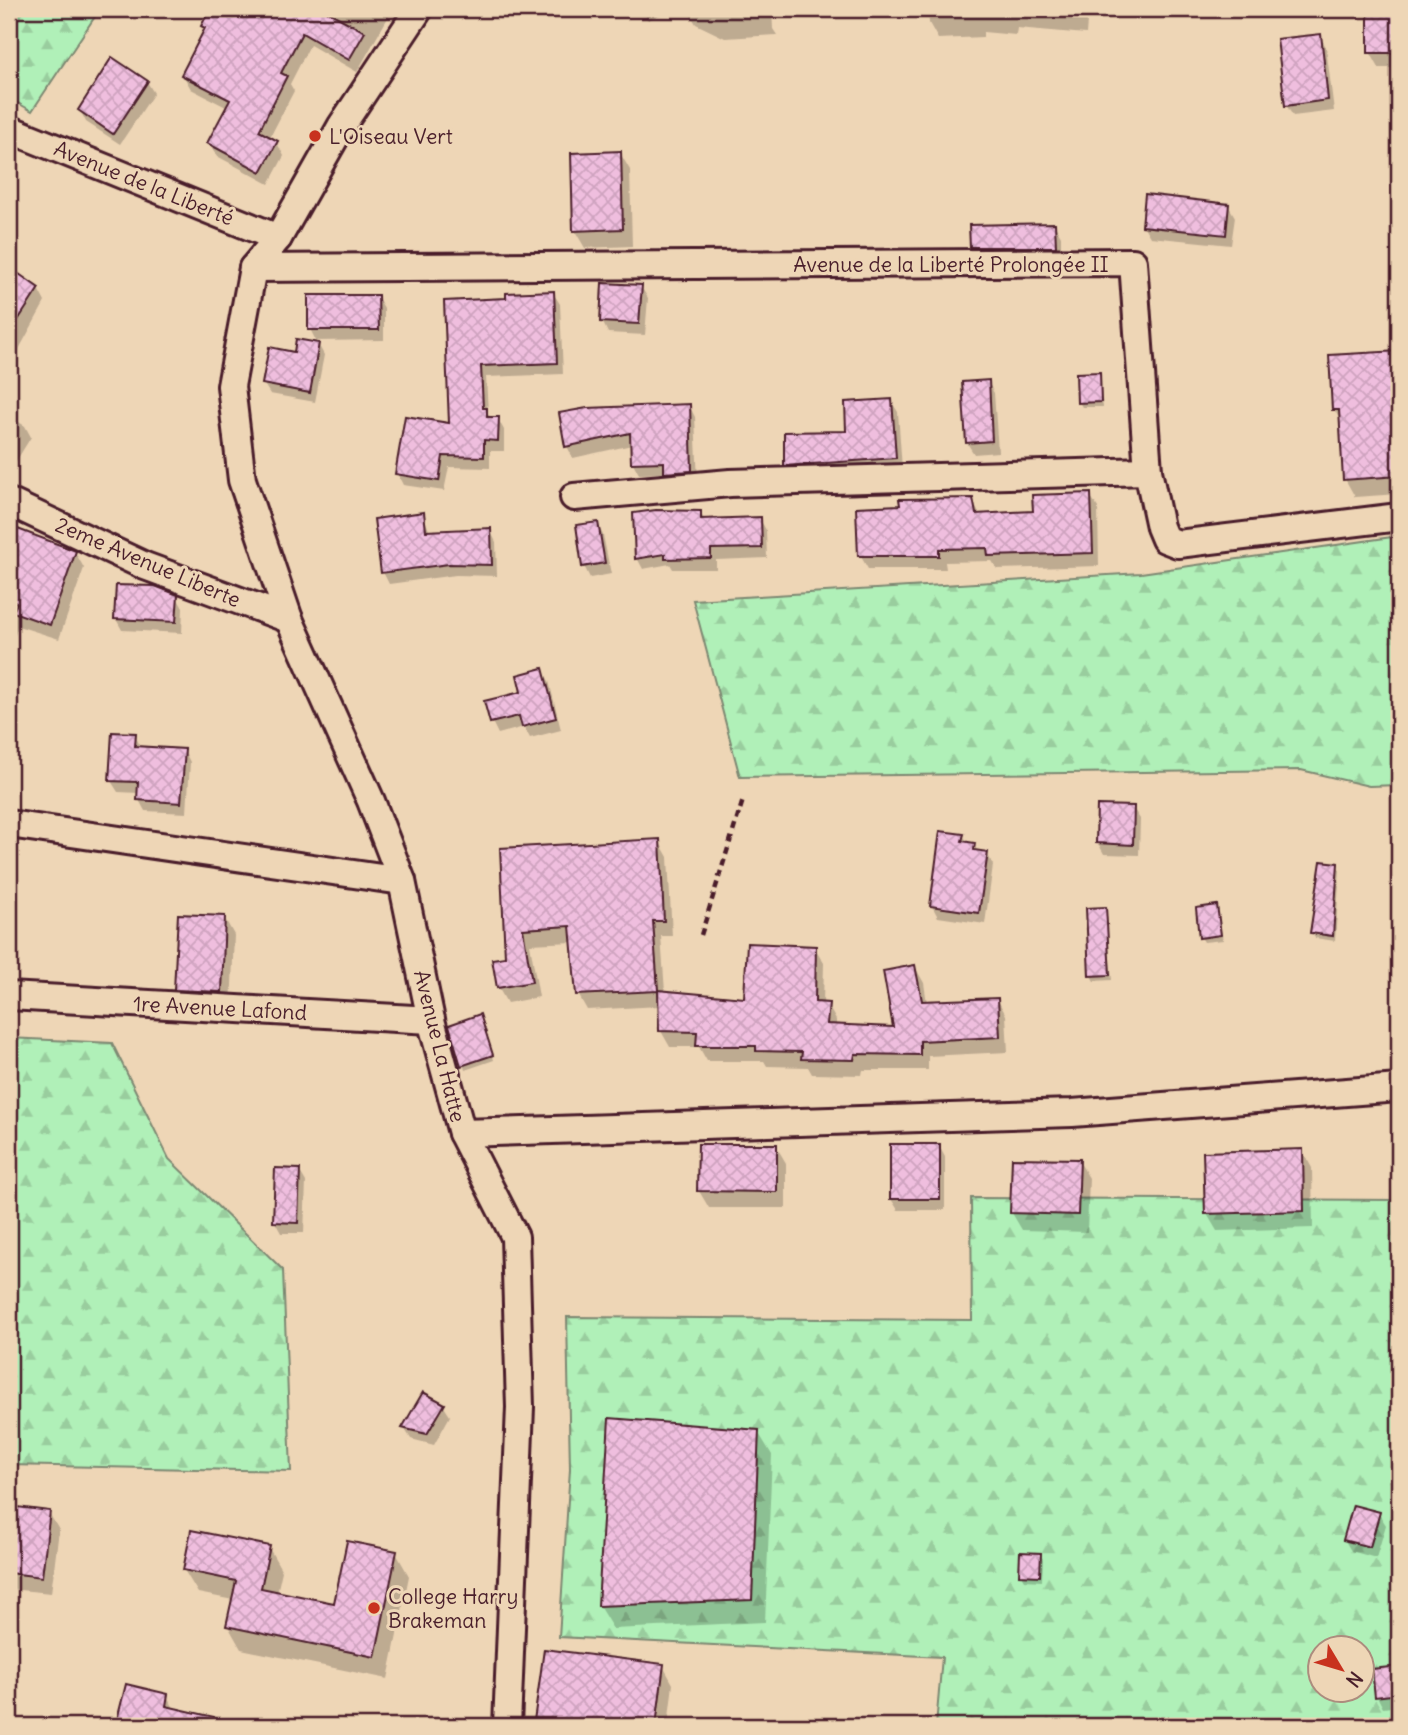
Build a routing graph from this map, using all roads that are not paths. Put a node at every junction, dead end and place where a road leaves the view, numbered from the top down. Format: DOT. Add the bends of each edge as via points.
graph roads {
  1 [pos="419,9"];
  2 [pos="9,129"];
  3 [pos="278,238"];
  4 [pos="253,268"];
  5 [pos="1149,471"];
  6 [pos="574,497"];
  7 [pos="9,502"];
  8 [pos="1399,517"];
  9 [pos="289,619"];
  10 [pos="9,824"];
  11 [pos="402,881"];
  12 [pos="9,996"];
  13 [pos="431,1020"];
  14 [pos="1399,1088"];
  15 [pos="462,1133"];
  16 [pos="507,1726"];
  1 -- 3 [label="street" via="342,125"];
  2 -- 3 [label="street, Avenue de la Liberté"];
  3 -- 4 [label="street"];
  4 -- 5 [label="street, Avenue de la Liberté Prolongée II" via="1133,262"];
  4 -- 9 [label="street, Avenue La Hatte" via="231,386 242,480"];
  5 -- 6 [label="street" via="730,483"];
  5 -- 8 [label="street, Avenue de la Liberté Prolongée II" via="1160,527 1165,539 1178,544"];
  7 -- 9 [label="street, 2eme Avenue Liberte" via="145,566"];
  9 -- 11 [label="street, Avenue La Hatte"];
  10 -- 11 [label="street"];
  11 -- 13 [label="street, Avenue La Hatte"];
  12 -- 13 [label="street, 1re Avenue Lafond"];
  13 -- 15 [label="street, Avenue La Hatte"];
  14 -- 15 [label="street" via="1072,1113"];
  15 -- 16 [label="street, Avenue La Hatte" via="515,1237 520,1407"];
}
